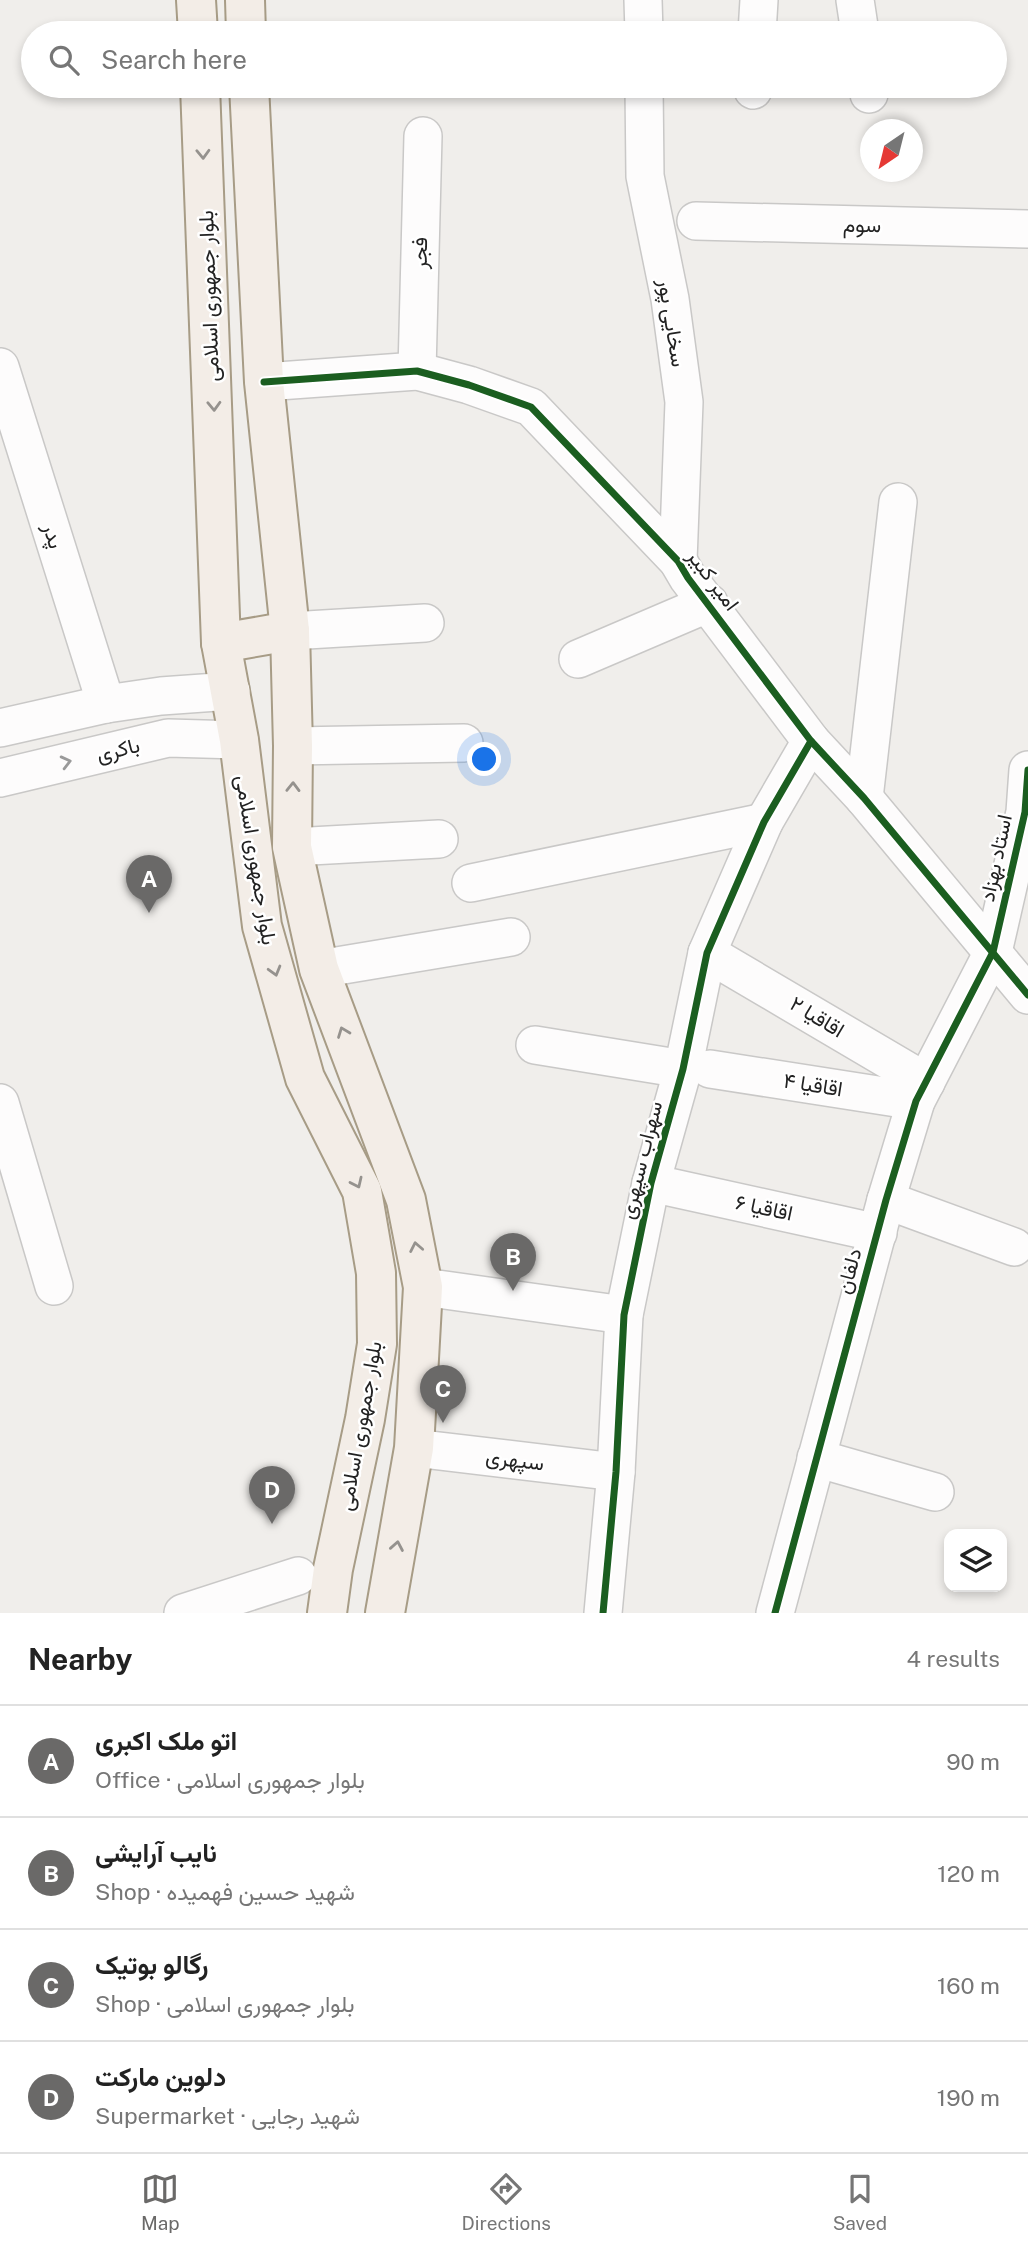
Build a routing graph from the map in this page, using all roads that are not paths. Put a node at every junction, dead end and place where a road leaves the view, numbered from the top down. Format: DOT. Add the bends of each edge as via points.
graph roads {
  1 [pos="196,0"];
  2 [pos="244,0"];
  3 [pos="643,0"];
  4 [pos="760,0"];
  5 [pos="855,0"];
  6 [pos="197,21"];
  7 [pos="245,21"];
  8 [pos="644,21"];
  9 [pos="758,21"];
  10 [pos="858,21"];
  11 [pos="200,98"];
  12 [pos="250,98"];
  13 [pos="644,98"];
  14 [pos="423,136"];
  15 [pos="696,221"];
  16 [pos="1028,229"];
  17 [pos="0,367"];
  18 [pos="417,371"];
  19 [pos="264,382"];
  20 [pos="898,502"];
  21 [pos="678,561"];
  22 [pos="709,603"];
  23 [pos="425,623"];
  24 [pos="290,631"];
  25 [pos="222,643"];
  26 [pos="578,659"];
  27 [pos="231,691"];
  28 [pos="161,696"];
  29 [pos="106,704"];
  30 [pos="0,728"];
  31 [pos="168,738"];
  32 [pos="239,740"];
  33 [pos="811,741"];
  34 [pos="464,743"];
  35 [pos="293,746"];
  36 [pos="1028,770"];
  37 [pos="0,778"];
  38 [pos="864,798"];
  39 [pos="1026,811"];
  40 [pos="764,822"];
  41 [pos="439,839"];
  42 [pos="292,847"];
  43 [pos="471,883"];
  44 [pos="511,937"];
  45 [pos="993,952"];
  46 [pos="707,953"];
  47 [pos="319,969"];
  48 [pos="1028,995"];
  49 [pos="535,1045"];
  50 [pos="697,1069"];
  51 [pos="921,1091"];
  52 [pos="0,1103"];
  53 [pos="651,1183"];
  54 [pos="882,1217"];
  55 [pos="1014,1247"];
  56 [pos="54,1286"];
  57 [pos="423,1287"];
  58 [pos="624,1315"];
  59 [pos="414,1448"];
  60 [pos="816,1458"];
  61 [pos="616,1472"];
  62 [pos="935,1492"];
  63 [pos="298,1576"];
  64 [pos="183,1613"];
  65 [pos="327,1613"];
  66 [pos="385,1613"];
  67 [pos="603,1613"];
  68 [pos="775,1613"];
  1 -- 6 [label="main road"];
  2 -- 7 [label="main road"];
  3 -- 8 [label="street"];
  4 -- 9 [label="street"];
  5 -- 10 [label="street"];
  11 -- 25 [label="main road, بلوار جمهوری اسلامی, one-way"];
  12 -- 19 [label="main road, بلوار جمهوری اسلامی"];
  13 -- 21 [label="street, سخایی پور" via="645,176 670,299 684,402"];
  14 -- 18 [label="street, فجر"];
  15 -- 16 [label="street, سوم"];
  17 -- 29 [label="street, پدر"];
  18 -- 19 [label="street, امیر کبیر"];
  18 -- 21 [label="street, امیر کبیر" via="531,407"];
  19 -- 24 [label="main road, بلوار جمهوری اسلامی"];
  20 -- 38 [label="street"];
  21 -- 22 [label="street, امیر کبیر"];
  22 -- 26 [label="street"];
  22 -- 33 [label="street, امیر کبیر"];
  23 -- 24 [label="street"];
  24 -- 25 [label="main road"];
  24 -- 35 [label="main road, بلوار جمهوری اسلامی"];
  25 -- 27 [label="main road, بلوار جمهوری اسلامی"];
  27 -- 28 [label="street"];
  27 -- 32 [label="main road, بلوار جمهوری اسلامی"];
  28 -- 29 [label="street"];
  28 -- 31 [label="street" via="180,715"];
  29 -- 30 [label="street"];
  31 -- 32 [label="street, باکری"];
  37 -- 31 [label="street, باکری, one-way"];
  32 -- 65 [label="main road, بلوار جمهوری اسلامی, one-way" via="262,926 306,1079 362,1191 376,1273 377,1345"];
  33 -- 38 [label="street, امیر کبیر"];
  33 -- 40 [label="street, سهراب سپهری"];
  34 -- 35 [label="street"];
  42 -- 35 [label="main road, بلوار جمهوری اسلامی, one-way"];
  36 -- 39 [label="street, استاد بهزاد"];
  38 -- 45 [label="street, امیر کبیر"];
  39 -- 45 [label="street, استاد بهزاد"];
  40 -- 43 [label="street"];
  40 -- 46 [label="street, سهراب سپهری"];
  41 -- 42 [label="street"];
  42 -- 47 [label="main road, بلوار جمهوری اسلامی"];
  44 -- 47 [label="street"];
  45 -- 48 [label="street, امیر کبیر"];
  45 -- 51 [label="street, دلفان"];
  46 -- 50 [label="street, سهراب سپهری"];
  46 -- 51 [label="street, اقاقیا ۲"];
  57 -- 47 [label="main road, بلوار جمهوری اسلامی, one-way" via="406,1200"];
  49 -- 50 [label="street, اقاقیا ۴"];
  50 -- 51 [label="street, اقاقیا ۴"];
  50 -- 53 [label="street, سهراب سپهری"];
  51 -- 54 [label="street, دلفان"];
  52 -- 56 [label="street"];
  53 -- 54 [label="street, اقاقیا ۶"];
  53 -- 58 [label="street, سهراب سپهری"];
  54 -- 55 [label="street, اقاقیا ۶"];
  54 -- 60 [label="street, دلفان"];
  57 -- 58 [label="street"];
  57 -- 59 [label="main road, بلوار جمهوری اسلامی"];
  58 -- 61 [label="street, سهراب سپهری"];
  59 -- 61 [label="street, سپهری"];
  66 -- 59 [label="main road, بلوار جمهوری اسلامی, one-way"];
  60 -- 62 [label="street"];
  60 -- 68 [label="street, دلفان"];
  61 -- 67 [label="street, سهراب سپهری"];
  63 -- 64 [label="street"];
}
